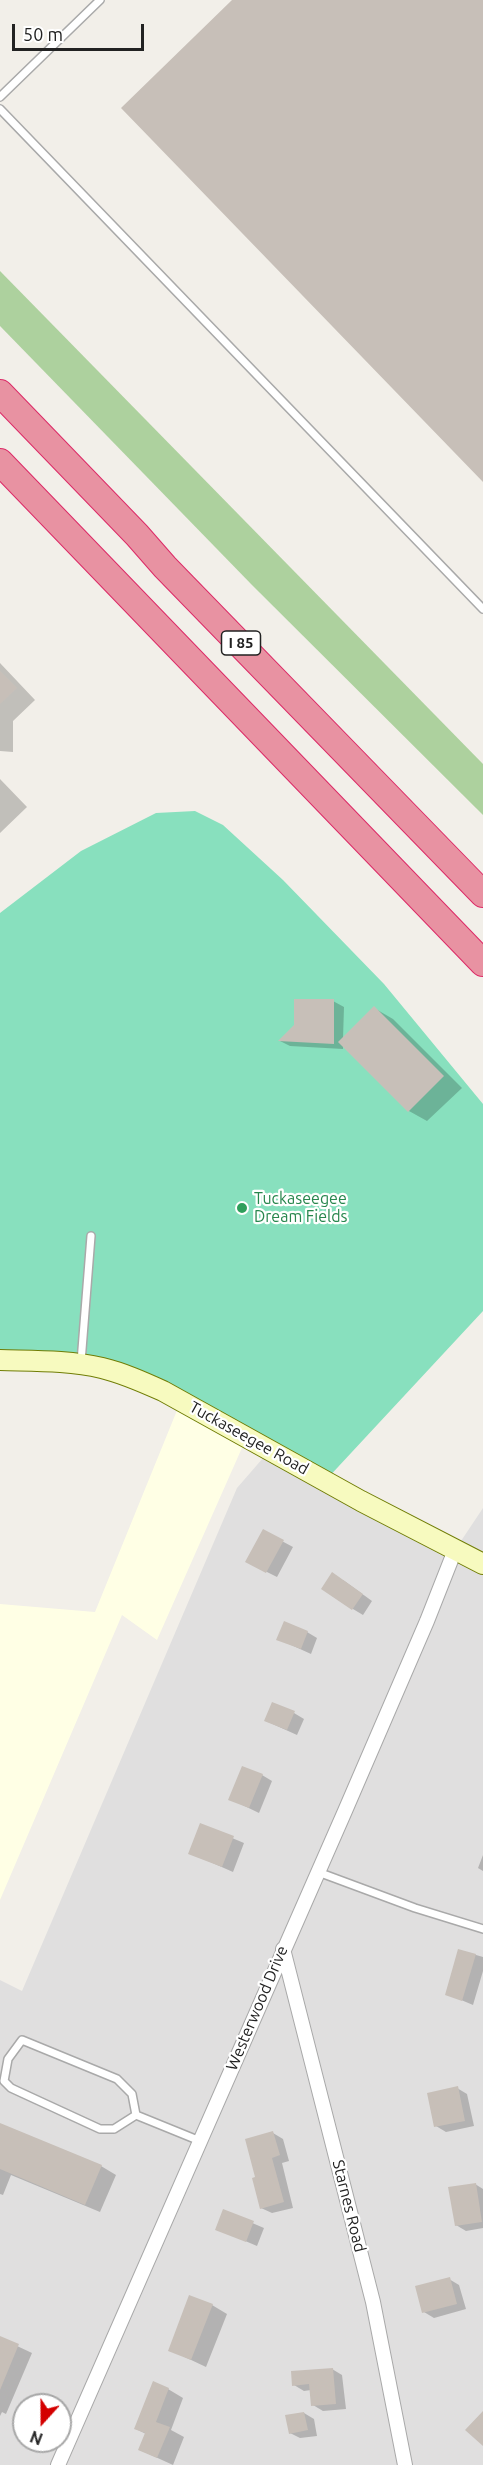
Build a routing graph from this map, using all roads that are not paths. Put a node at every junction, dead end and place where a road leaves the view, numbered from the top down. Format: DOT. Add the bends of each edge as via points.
graph roads {
  1 [pos="100,0"];
  2 [pos="0,97"];
  3 [pos="0,109"];
  4 [pos="0,393"];
  5 [pos="0,462"];
  6 [pos="483,609"];
  7 [pos="483,894"];
  8 [pos="483,963"];
  9 [pos="91,1236"];
  10 [pos="0,1360"];
  11 [pos="81,1365"];
  12 [pos="455,1550"];
  13 [pos="483,1563"];
  14 [pos="318,1872"];
  15 [pos="483,1929"];
  16 [pos="283,1949"];
  17 [pos="136,2115"];
  18 [pos="200,2141"];
  19 [pos="58,2465"];
  20 [pos="405,2465"];
  1 -- 2 [label="lane"];
  3 -- 6 [label="lane"];
  4 -- 7 [label="highway, I 85"];
  5 -- 8 [label="highway"];
  9 -- 11 [label="lane"];
  10 -- 11 [label="street, Tuckaseegee Road"];
  11 -- 12 [label="street, Tuckaseegee Road" via="129,1377 163,1391"];
  12 -- 13 [label="street, Tuckaseegee Road"];
  12 -- 14 [label="street, Westerwood Drive"];
  14 -- 15 [label="lane"];
  14 -- 16 [label="street, Westerwood Drive"];
  16 -- 18 [label="street, Westerwood Drive"];
  16 -- 20 [label="street, Starnes Road" via="373,2302"];
  17 -- 17 [label="lane" via="114,2129 100,2129 11,2088 4,2081 8,2059 22,2040 117,2079 132,2094"];
  17 -- 18 [label="lane"];
  18 -- 19 [label="street, Westerwood Drive"];
}
